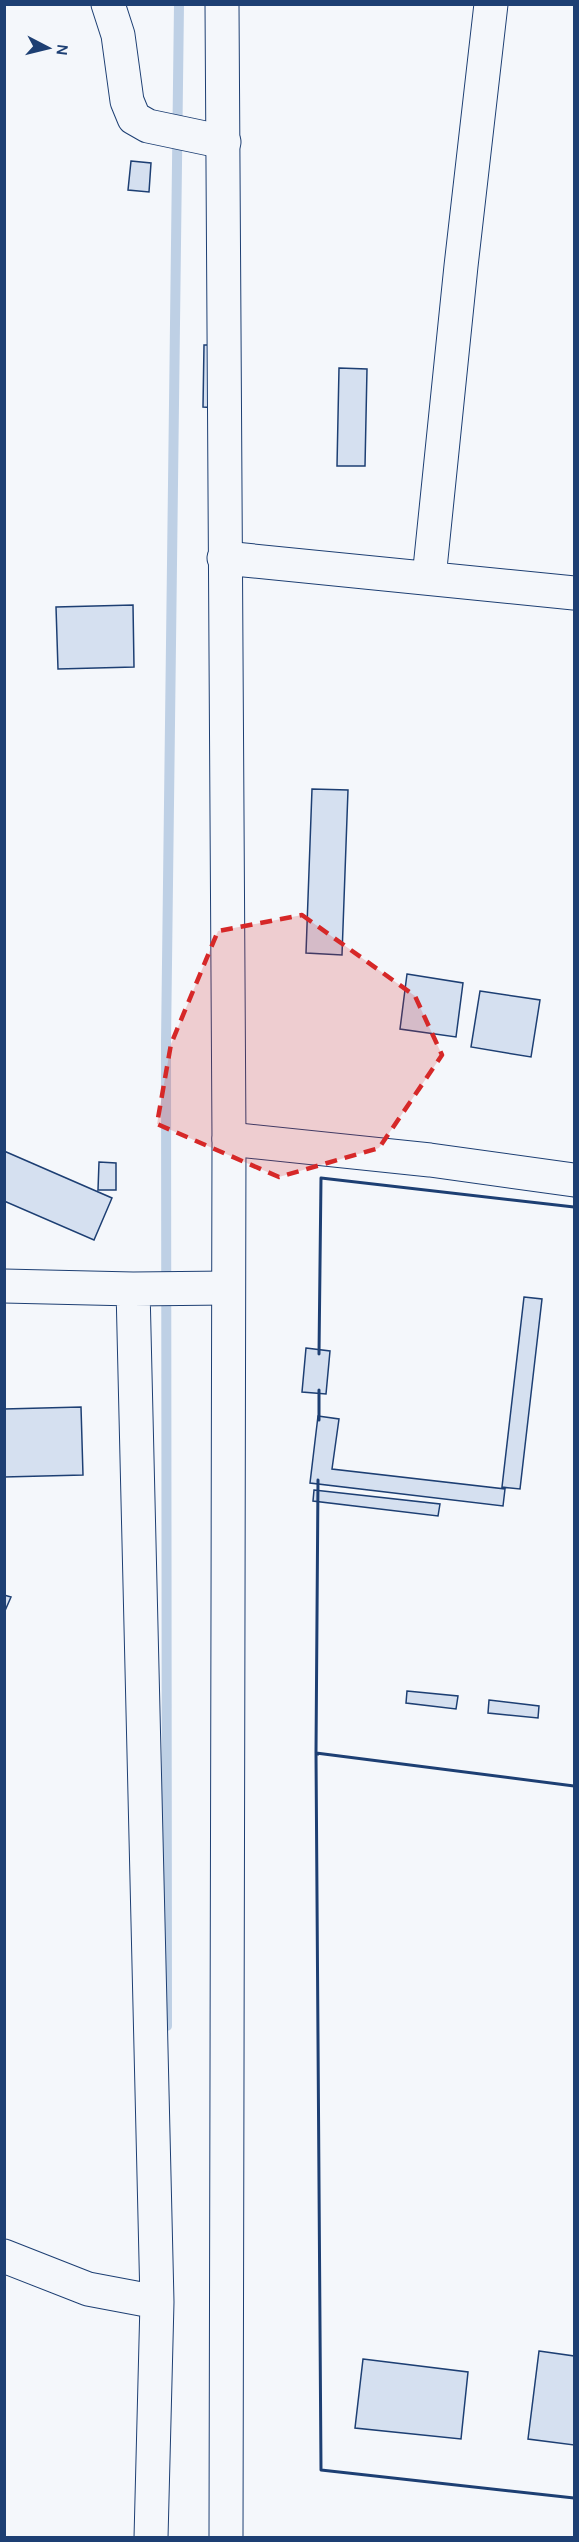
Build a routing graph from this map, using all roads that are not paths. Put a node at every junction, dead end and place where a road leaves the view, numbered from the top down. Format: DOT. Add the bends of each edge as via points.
graph roads {
  1 [pos="222,4"];
  2 [pos="491,4"];
  3 [pos="115,14"];
  4 [pos="224,142"];
  5 [pos="224,558"];
  6 [pos="429,578"];
  7 [pos="574,593"];
  8 [pos="229,1139"];
  9 [pos="574,1179"];
  10 [pos="4,1286"];
  11 [pos="228,1288"];
  12 [pos="133,1289"];
  13 [pos="4,2256"];
  14 [pos="157,2302"];
  15 [pos="151,2538"];
  16 [pos="226,2538"];
  1 -- 4 [label="street"];
  2 -- 6 [label="street"];
  3 -- 4 [label="street" via="127,101 134,118 148,126"];
  4 -- 5 [label="street"];
  5 -- 6 [label="street"];
  5 -- 8 [label="street"];
  6 -- 7 [label="street"];
  8 -- 9 [label="street"];
  8 -- 11 [label="street"];
  10 -- 12 [label="street"];
  11 -- 12 [label="street"];
  11 -- 16 [label="street"];
  12 -- 14 [label="street"];
  13 -- 14 [label="street" via="88,2289"];
  14 -- 15 [label="street"];
}
